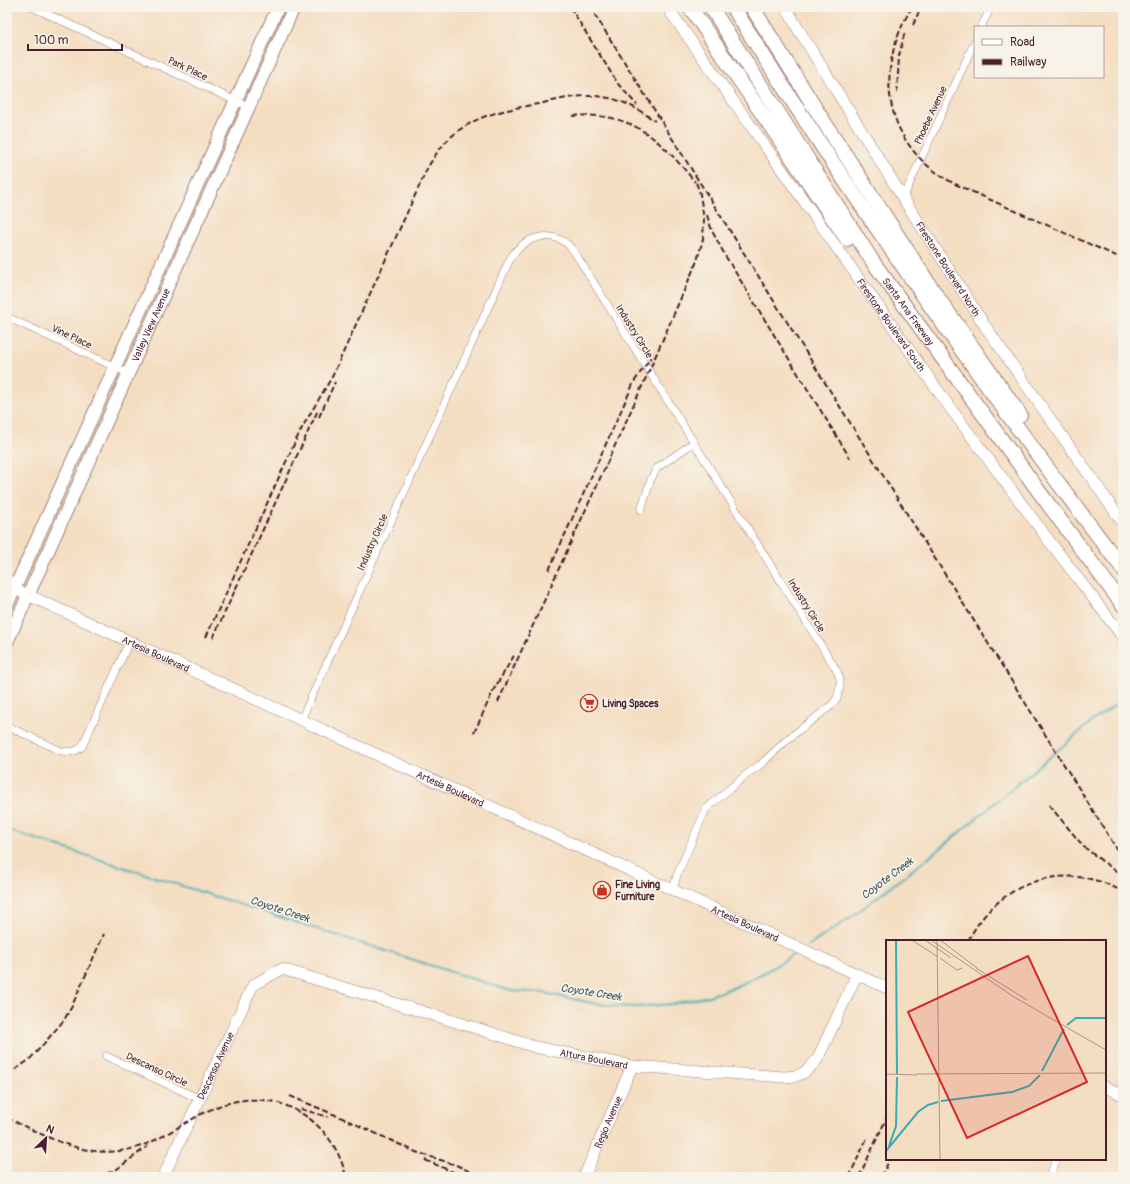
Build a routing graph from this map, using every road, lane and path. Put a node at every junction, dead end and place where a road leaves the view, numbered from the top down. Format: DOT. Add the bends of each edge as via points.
graph roads {
  1 [pos="32,7"];
  2 [pos="278,7"];
  3 [pos="294,7"];
  4 [pos="667,7"];
  5 [pos="690,7"];
  6 [pos="711,7"];
  7 [pos="733,7"];
  8 [pos="752,7"];
  9 [pos="786,7"];
  10 [pos="991,7"];
  11 [pos="982,26"];
  12 [pos="974,43"];
  13 [pos="236,101"];
  14 [pos="249,107"];
  15 [pos="903,198"];
  16 [pos="873,262"];
  17 [pos="7,317"];
  18 [pos="115,367"];
  19 [pos="128,373"];
  20 [pos="693,443"];
  21 [pos="67,472"];
  22 [pos="80,478"];
  23 [pos="641,510"];
  24 [pos="1123,523"];
  25 [pos="1123,556"];
  26 [pos="1123,569"];
  27 [pos="7,579"];
  28 [pos="11,589"];
  29 [pos="28,595"];
  30 [pos="7,605"];
  31 [pos="1123,605"];
  32 [pos="1123,637"];
  33 [pos="7,642"];
  34 [pos="130,642"];
  35 [pos="301,720"];
  36 [pos="7,726"];
  37 [pos="673,890"];
  38 [pos="282,969"];
  39 [pos="857,974"];
  40 [pos="886,988"];
  41 [pos="106,1056"];
  42 [pos="632,1066"];
  43 [pos="1106,1087"];
  44 [pos="1123,1095"];
  45 [pos="200,1099"];
  46 [pos="1057,1160"];
  47 [pos="163,1177"];
  48 [pos="584,1177"];
  49 [pos="1049,1177"];
  1 -- 13 [label="street, Park Place"];
  2 -- 13 [label="main road, Valley View Avenue"];
  3 -- 14 [label="main road, Valley View Avenue"];
  4 -- 32 [label="street, Firestone Boulevard South" via="948,405"];
  5 -- 16 [label="highway" via="850,243"];
  6 -- 16 [label="highway, Santa Ana Freeway"];
  7 -- 26 [label="highway" via="852,194 1052,475"];
  8 -- 25 [label="highway" via="934,292 1056,466"];
  9 -- 15 [label="street, Firestone Boulevard North"];
  10 -- 11 [label="street"];
  12 -- 15 [label="street, Phoebe Avenue"];
  13 -- 14 [label="street, Park Place"];
  13 -- 18 [label="main road, Valley View Avenue"];
  14 -- 19 [label="main road, Valley View Avenue"];
  15 -- 24 [label="street, Firestone Boulevard North" via="985,326"];
  16 -- 31 [label="highway, Santa Ana Freeway"];
  17 -- 18 [label="street, Vine Place"];
  18 -- 19 [label="street, Vine Place"];
  18 -- 21 [label="main road, Valley View Avenue"];
  19 -- 22 [label="main road, Valley View Avenue"];
  20 -- 23 [label="street" via="658,468 651,478"];
  20 -- 35 [label="street, Industry Circle" via="572,249 561,240 551,237 538,237 525,242 510,259"];
  20 -- 37 [label="street, Industry Circle" via="837,671 840,687 832,705 706,809"];
  21 -- 22 [label="main road"];
  21 -- 28 [label="main road, Valley View Avenue"];
  22 -- 29 [label="main road, Valley View Avenue"];
  27 -- 28 [label="street"];
  28 -- 29 [label="street, Artesia Boulevard"];
  28 -- 30 [label="main road, Valley View Avenue"];
  29 -- 33 [label="main road, Valley View Avenue"];
  29 -- 34 [label="street, Artesia Boulevard"];
  34 -- 35 [label="street, Artesia Boulevard"];
  34 -- 36 [label="street" via="82,747 73,752 61,751"];
  35 -- 37 [label="street, Artesia Boulevard"];
  37 -- 39 [label="street, Artesia Boulevard"];
  38 -- 42 [label="street, Altura Boulevard" via="535,1047"];
  38 -- 45 [label="street, Descanso Avenue" via="253,985"];
  39 -- 40 [label="street, Artesia Boulevard"];
  39 -- 42 [label="street, Altura Boulevard" via="817,1060 800,1074 784,1077"];
  41 -- 45 [label="street, Descanso Circle"];
  42 -- 48 [label="street, Regio Avenue"];
  43 -- 44 [label="street"];
  45 -- 47 [label="street, Descanso Avenue"];
  46 -- 49 [label="street"];
}
